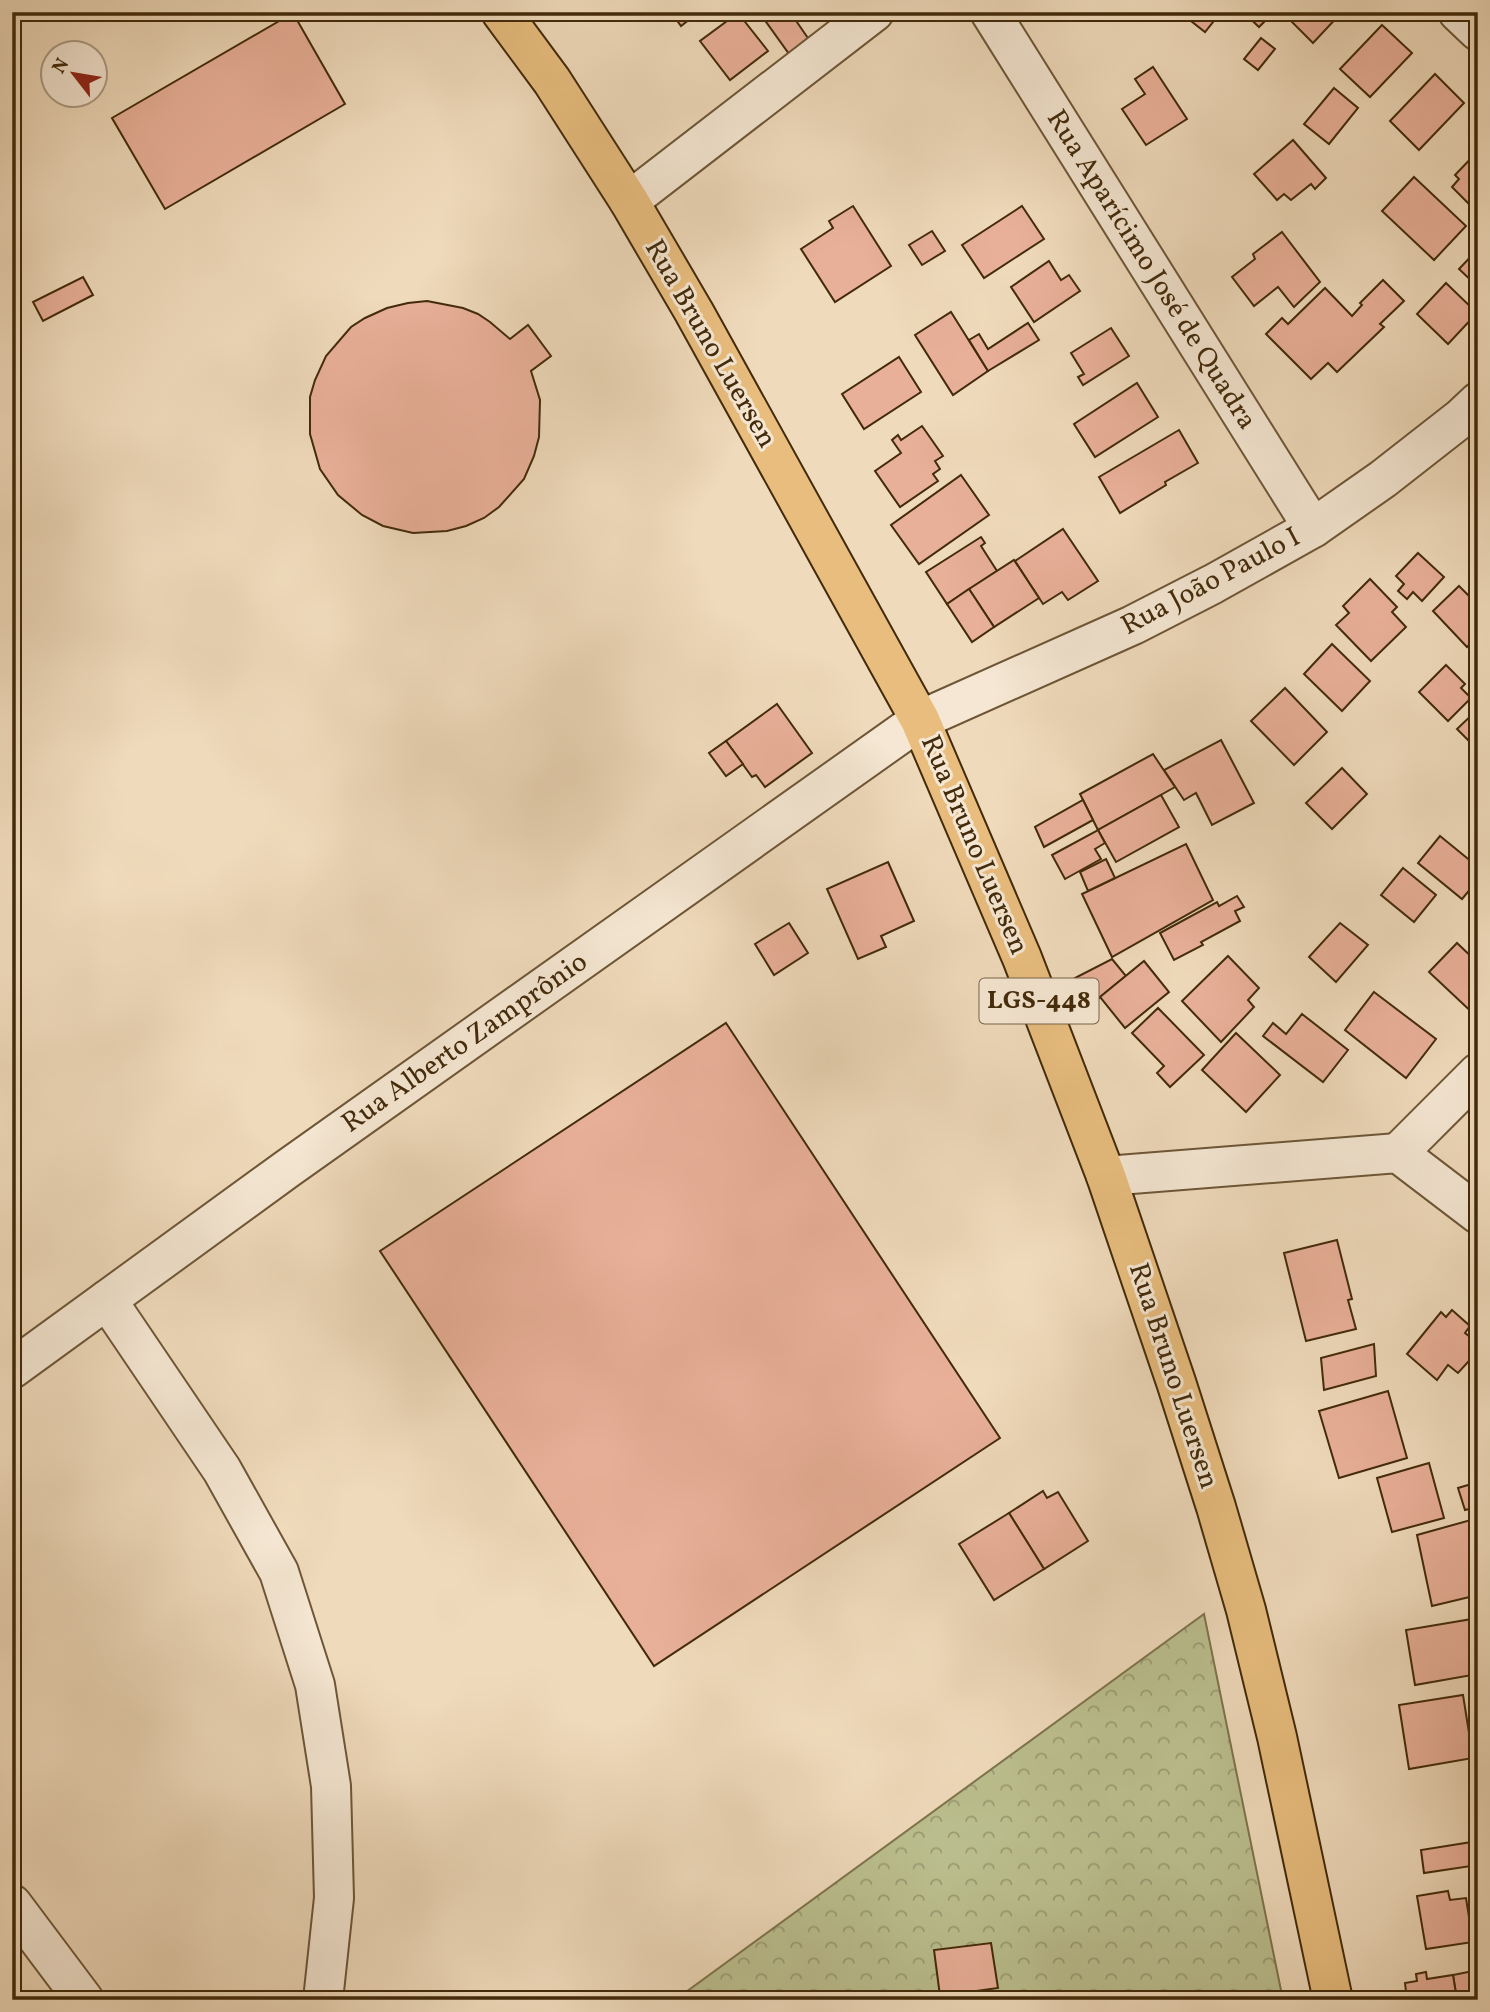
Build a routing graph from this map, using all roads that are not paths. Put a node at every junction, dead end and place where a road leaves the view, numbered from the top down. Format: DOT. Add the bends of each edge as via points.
graph roads {
  1 [pos="501,12"];
  2 [pos="874,12"];
  3 [pos="990,12"];
  4 [pos="1458,12"];
  5 [pos="1478,31"];
  6 [pos="629,201"];
  7 [pos="1478,402"];
  8 [pos="1313,528"];
  9 [pos="920,720"];
  10 [pos="1478,1073"];
  11 [pos="1398,1153"];
  12 [pos="1106,1176"];
  13 [pos="1478,1214"];
  14 [pos="107,1300"];
  15 [pos="12,1368"];
  16 [pos="12,1904"];
  17 [pos="83,2000"];
  18 [pos="323,2000"];
  19 [pos="1333,2000"];
  1 -- 6 [label="main road, Rua Bruno Luersen / LGS-448" via="552,81"];
  2 -- 6 [label="street"];
  3 -- 8 [label="street, Rua Aparícimo José de Quadra"];
  4 -- 5 [label="street"];
  6 -- 9 [label="main road, Rua Bruno Luersen / LGS-448"];
  7 -- 8 [label="street, Rua João Paulo I" via="1383,479"];
  8 -- 9 [label="street, Rua João Paulo I" via="1133,625"];
  9 -- 12 [label="main road, Rua Bruno Luersen / LGS-448" via="1022,958"];
  9 -- 14 [label="street, Rua Alberto Zamprônio"];
  10 -- 11 [label="street"];
  11 -- 12 [label="street"];
  11 -- 13 [label="street"];
  12 -- 19 [label="main road, Rua Bruno Luersen / LGS-448" via="1246,1610"];
  14 -- 15 [label="street, Rua Alberto Zamprônio"];
  14 -- 18 [label="street" via="222,1470 279,1572 315,1685 331,1786 334,1898"];
  16 -- 17 [label="street"];
}
